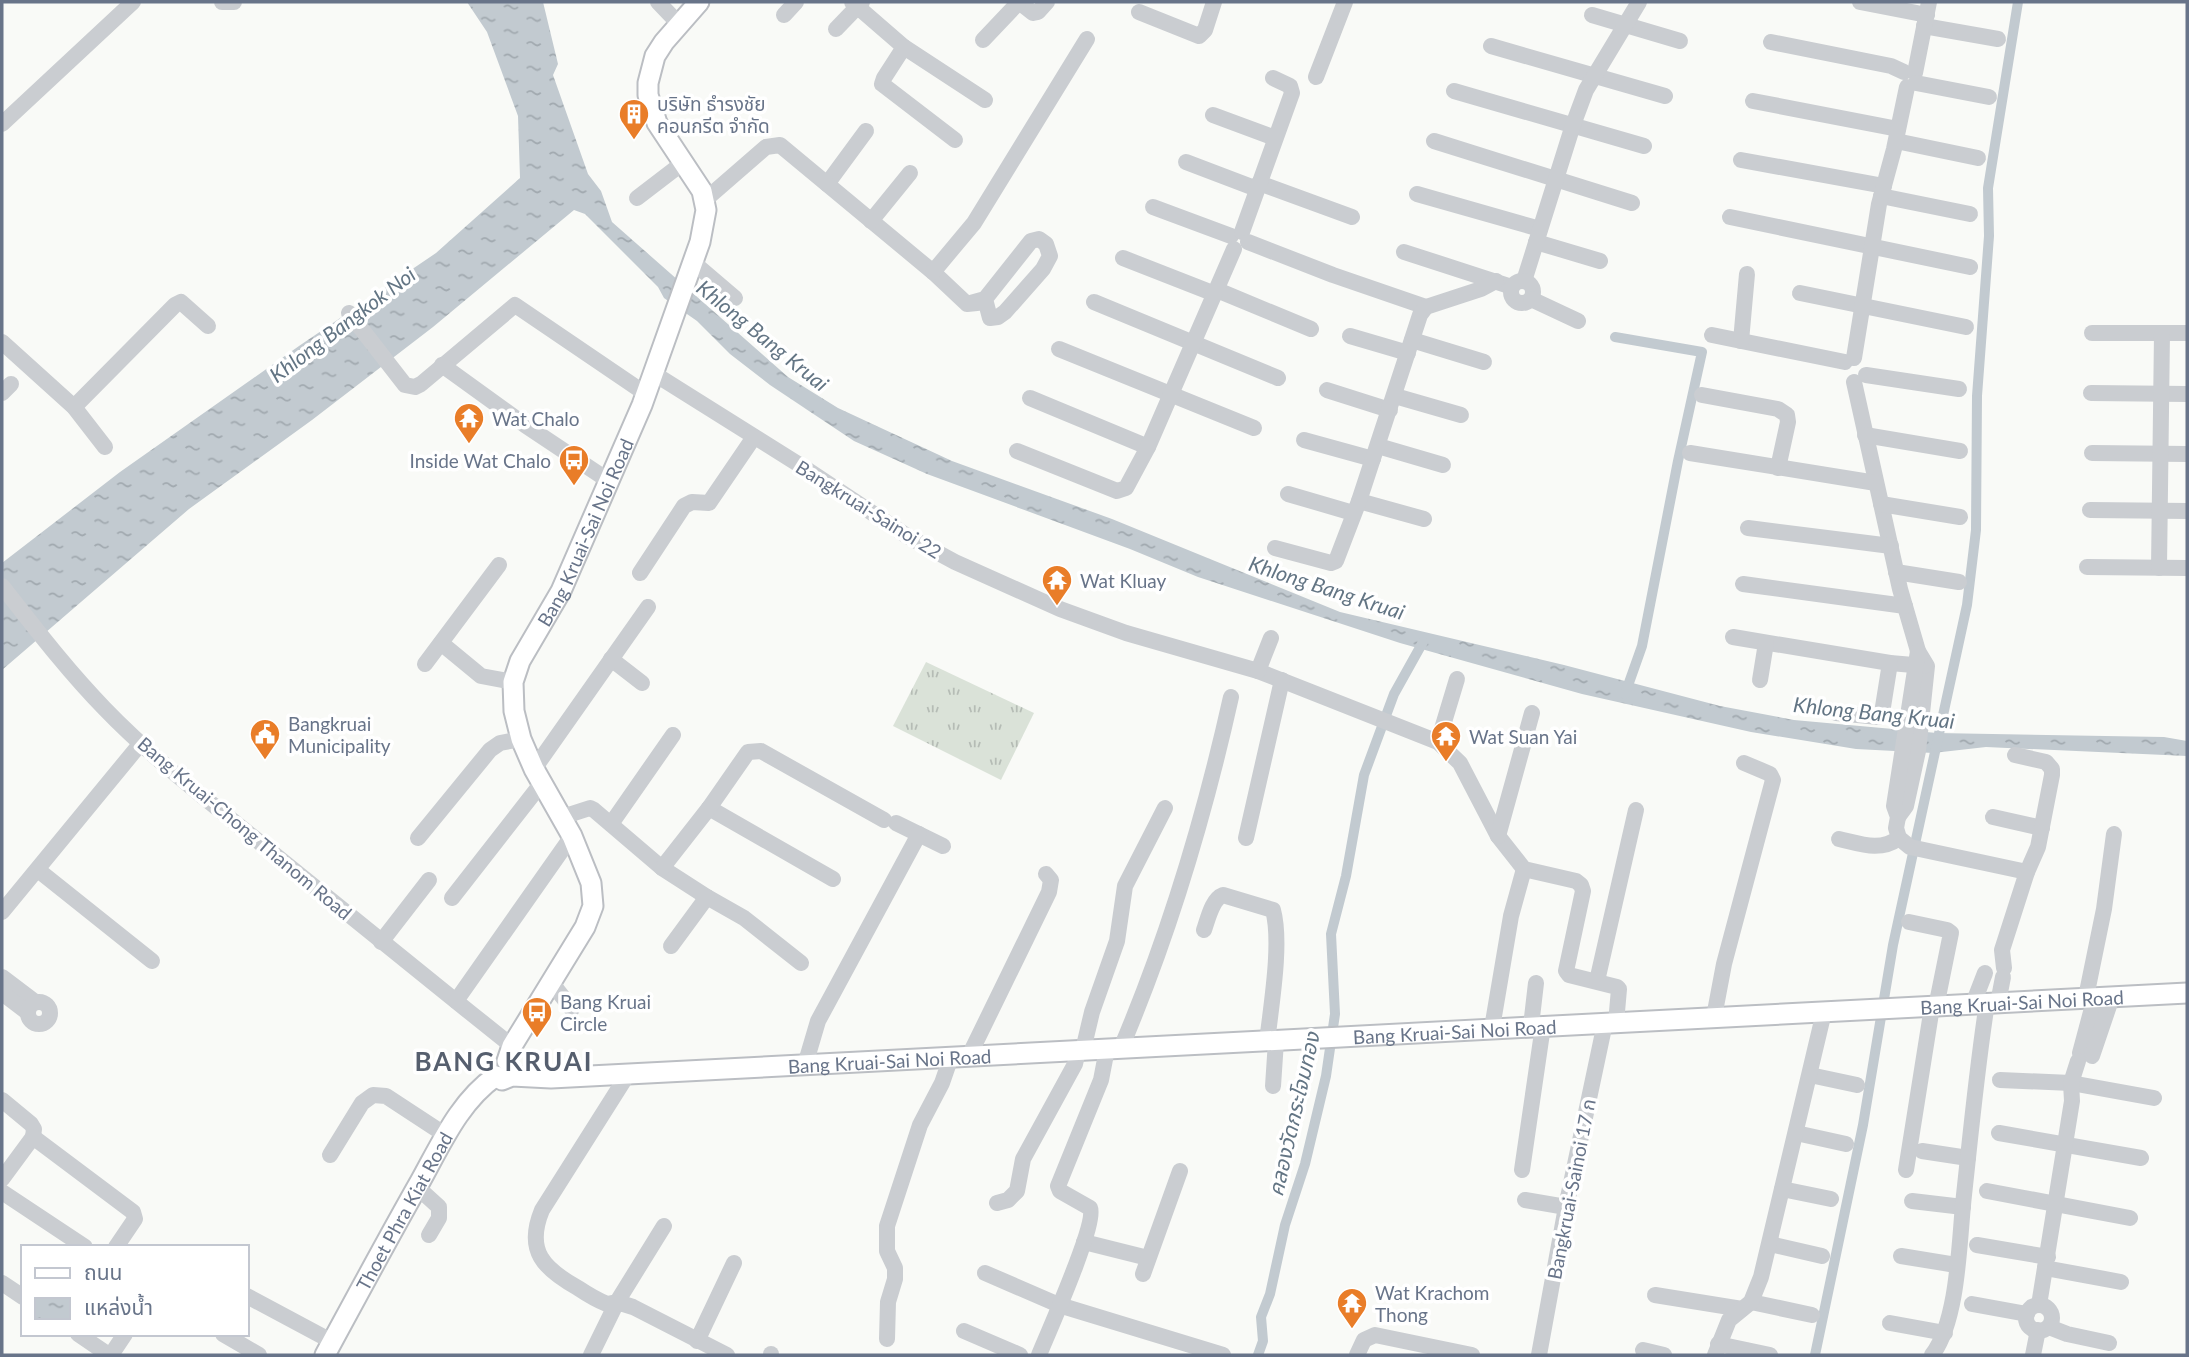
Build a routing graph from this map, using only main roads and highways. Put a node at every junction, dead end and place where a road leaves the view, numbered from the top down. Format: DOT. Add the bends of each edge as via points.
graph roads {
  1 [pos="699,2"];
  2 [pos="2187,993"];
  3 [pos="507,1065"];
  4 [pos="539,1078"];
  5 [pos="478,1090"];
  6 [pos="329,1349"];
  1 -- 3 [label="main road, Bang Kruai-Sai Noi Road" via="655,56 648,83 657,123 705,200 705,221 693,266 609,481 561,591 520,661 513,682 521,739 572,836 592,883 593,906"];
  2 -- 4 [label="main road, Bang Kruai-Sai Noi Road"];
  3 -- 4 [label="main road, Bang Kruai-Sai Noi Road"];
  3 -- 4 [label="main road" via="516,1061"];
  3 -- 5 [label="main road, Thoet Phra Kiat Road"];
  4 -- 5 [label="main road" via="527,1084"];
  5 -- 6 [label="main road, Thoet Phra Kiat Road" via="461,1109"];
}
